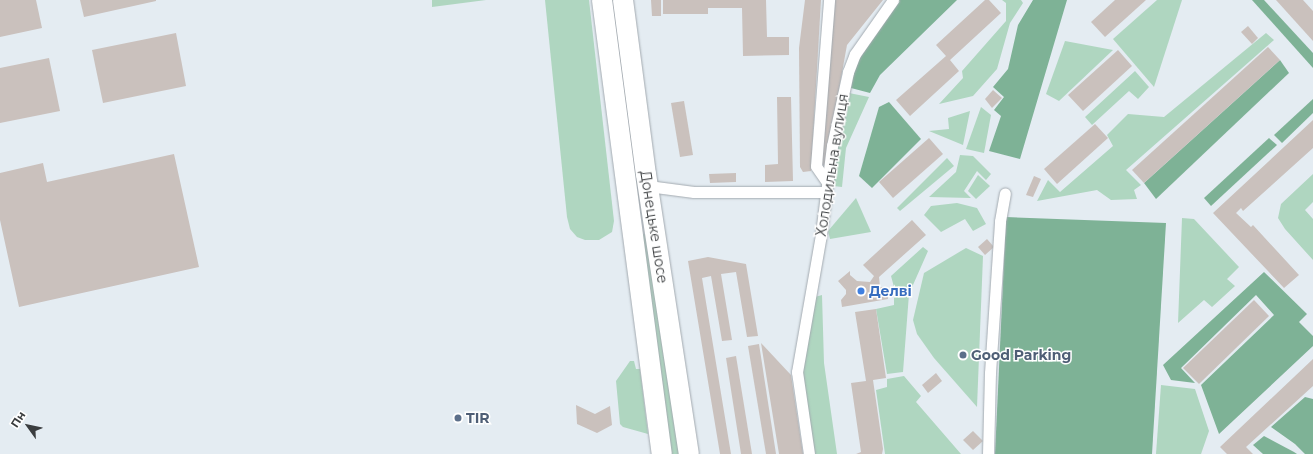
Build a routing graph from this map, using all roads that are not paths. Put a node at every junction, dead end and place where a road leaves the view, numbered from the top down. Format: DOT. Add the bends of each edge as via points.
graph roads {
  1 [pos="602,0"];
  2 [pos="623,0"];
  3 [pos="829,0"];
  4 [pos="893,0"];
  5 [pos="648,186"];
  6 [pos="826,187"];
  7 [pos="1005,193"];
  8 [pos="662,454"];
  9 [pos="689,454"];
  10 [pos="809,454"];
  11 [pos="988,454"];
  1 -- 8 [label="highway, Донецьке шосе"];
  2 -- 5 [label="highway, Донецьке шосе"];
  3 -- 6 [label="street" via="816,166"];
  4 -- 6 [label="street, Холодильна вулиця" via="855,54 848,72"];
  5 -- 6 [label="street" via="694,192"];
  5 -- 9 [label="highway, Донецьке шосе"];
  6 -- 10 [label="street, Холодильна вулиця" via="797,372"];
  7 -- 11 [label="street" via="1000,221 990,373"];
}
